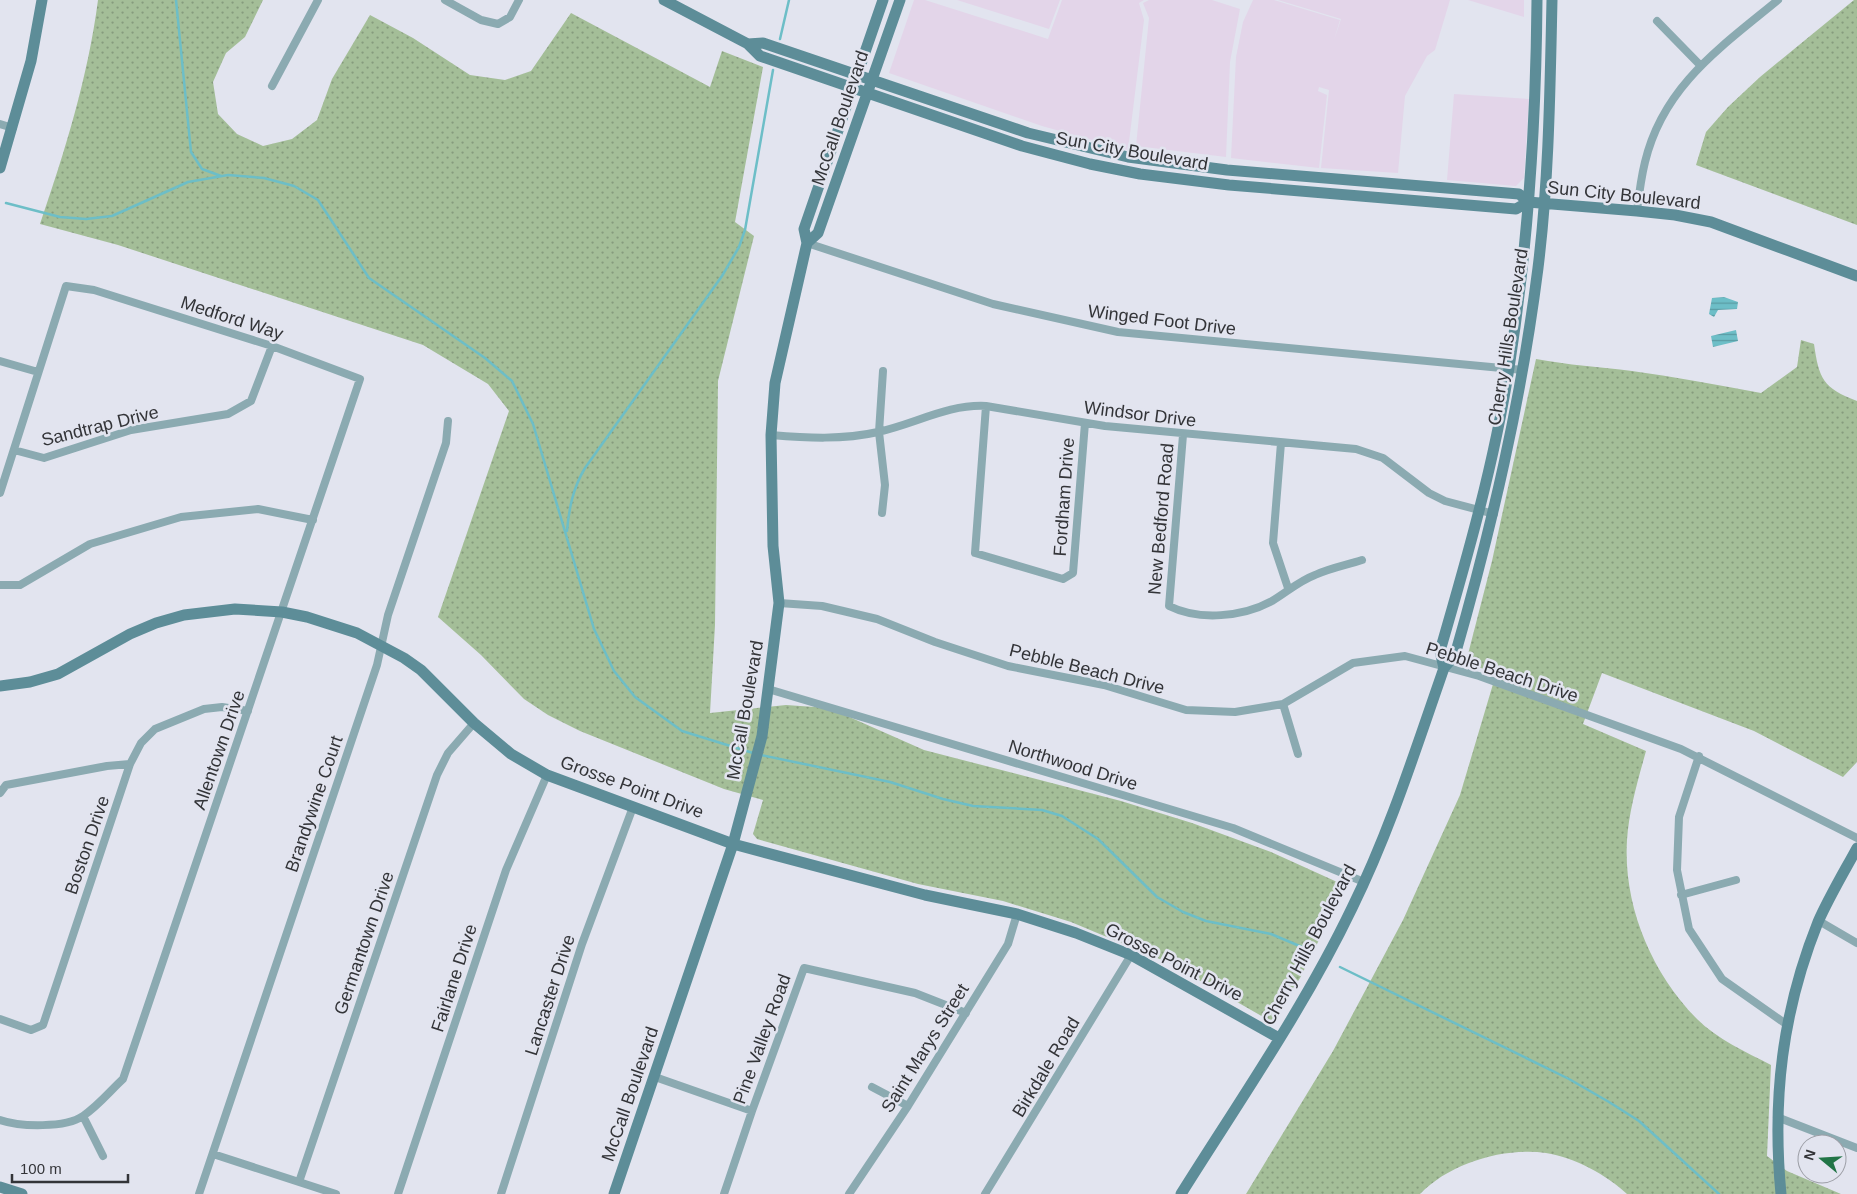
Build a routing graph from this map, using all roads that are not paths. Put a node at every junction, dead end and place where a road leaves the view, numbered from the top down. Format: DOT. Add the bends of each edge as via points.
graph roads {
  1 [pos="42,0"];
  2 [pos="318,0"];
  3 [pos="445,0"];
  4 [pos="519,0"];
  5 [pos="664,0"];
  6 [pos="883,0"];
  7 [pos="900,0"];
  8 [pos="1536,0"];
  9 [pos="1552,0"];
  10 [pos="1778,0"];
  11 [pos="1657,21"];
  12 [pos="748,44"];
  13 [pos="1700,65"];
  14 [pos="857,73"];
  15 [pos="872,78"];
  16 [pos="272,86"];
  17 [pos="852,89"];
  18 [pos="866,94"];
  19 [pos="0,124"];
  20 [pos="13,128"];
  21 [pos="0,168"];
  22 [pos="1528,202"];
  23 [pos="1544,204"];
  24 [pos="1637,211"];
  25 [pos="807,243"];
  26 [pos="1857,276"];
  27 [pos="272,346"];
  28 [pos="0,361"];
  29 [pos="1509,369"];
  30 [pos="1523,370"];
  31 [pos="883,371"];
  32 [pos="38,372"];
  33 [pos="360,379"];
  34 [pos="986,406"];
  35 [pos="448,421"];
  36 [pos="1085,423"];
  37 [pos="879,432"];
  38 [pos="771,435"];
  39 [pos="1183,435"];
  40 [pos="1282,443"];
  41 [pos="14,450"];
  42 [pos="0,493"];
  43 [pos="1479,509"];
  44 [pos="882,512"];
  45 [pos="1494,514"];
  46 [pos="313,520"];
  47 [pos="1362,560"];
  48 [pos="0,585"];
  49 [pos="1288,588"];
  50 [pos="779,603"];
  51 [pos="282,612"];
  52 [pos="380,644"];
  53 [pos="1444,668"];
  54 [pos="0,686"];
  55 [pos="768,689"];
  56 [pos="1283,704"];
  57 [pos="248,711"];
  58 [pos="474,723"];
  59 [pos="1298,754"];
  60 [pos="1699,756"];
  61 [pos="130,764"];
  62 [pos="547,775"];
  63 [pos="0,793"];
  64 [pos="633,807"];
  65 [pos="1857,838"];
  66 [pos="733,844"];
  67 [pos="1857,848"];
  68 [pos="1736,880"];
  69 [pos="1364,882"];
  70 [pos="1681,895"];
  71 [pos="1017,914"];
  72 [pos="1819,921"];
  73 [pos="1857,943"];
  74 [pos="1131,955"];
  75 [pos="966,1013"];
  76 [pos="0,1019"];
  77 [pos="1786,1024"];
  78 [pos="1279,1038"];
  79 [pos="655,1077"];
  80 [pos="872,1087"];
  81 [pos="908,1106"];
  82 [pos="752,1111"];
  83 [pos="83,1116"];
  84 [pos="1777,1117"];
  85 [pos="0,1120"];
  86 [pos="1857,1148"];
  87 [pos="213,1154"];
  88 [pos="103,1156"];
  89 [pos="299,1182"];
  90 [pos="0,1187"];
  91 [pos="22,1194"];
  92 [pos="199,1194"];
  93 [pos="336,1194"];
  94 [pos="398,1194"];
  95 [pos="501,1194"];
  96 [pos="614,1194"];
  97 [pos="724,1194"];
  98 [pos="849,1194"];
  99 [pos="986,1194"];
  100 [pos="1181,1194"];
  101 [pos="1780,1194"];
  1 -- 20 [label="street" via="32,61"];
  2 -- 16 [label="street"];
  3 -- 4 [label="street" via="481,20 498,24 510,18"];
  5 -- 12 [label="street, Sun City Boulevard"];
  6 -- 14 [label="street, McCall Boulevard"];
  7 -- 15 [label="street, McCall Boulevard"];
  8 -- 22 [label="street, Cherry Hills Boulevard" via="1536,86"];
  9 -- 23 [label="street, Cherry Hills Boulevard"];
  10 -- 13 [label="street"];
  11 -- 13 [label="street"];
  12 -- 14 [label="street, Sun City Boulevard" via="763,43"];
  12 -- 17 [label="street, Sun City Boulevard" via="760,56"];
  13 -- 24 [label="street" via="1670,101 1656,131 1645,161"];
  14 -- 15 [label="street, Sun City Boulevard"];
  14 -- 17 [label="street, McCall Boulevard"];
  15 -- 18 [label="street, McCall Boulevard"];
  15 -- 22 [label="street, Sun City Boulevard" via="1028,133 1128,157 1236,170 1519,194"];
  17 -- 18 [label="street, Sun City Boulevard"];
  17 -- 25 [label="street, McCall Boulevard" via="804,229"];
  18 -- 22 [label="street, Sun City Boulevard" via="1055,156 1140,174 1229,185 1516,209"];
  18 -- 25 [label="street, McCall Boulevard" via="818,233"];
  19 -- 20 [label="street"];
  20 -- 21 [label="street"];
  22 -- 23 [label="street, Sun City Boulevard"];
  22 -- 29 [label="street, Cherry Hills Boulevard"];
  23 -- 24 [label="street, Sun City Boulevard"];
  23 -- 30 [label="street, Cherry Hills Boulevard"];
  24 -- 26 [label="street, Sun City Boulevard" via="1711,222"];
  25 -- 29 [label="street, Winged Foot Drive" via="992,304 1111,331"];
  25 -- 38 [label="street, McCall Boulevard" via="775,383"];
  27 -- 32 [label="street, Medford Way" via="94,290 66,286"];
  27 -- 33 [label="street, Medford Way"];
  27 -- 41 [label="street, Sandtrap Drive" via="251,401 228,414 131,430 44,458"];
  28 -- 32 [label="street"];
  29 -- 30 [label="street, Winged Foot Drive"];
  29 -- 43 [label="street, Cherry Hills Boulevard"];
  30 -- 45 [label="street, Cherry Hills Boulevard"];
  31 -- 37 [label="street"];
  32 -- 41 [label="street"];
  33 -- 46 [label="street, Allentown Drive"];
  34 -- 36 [label="street, Windsor Drive"];
  34 -- 36 [label="street, Fordham Drive" via="975,553 1063,579 1073,573"];
  34 -- 37 [label="street, Windsor Drive" via="966,405"];
  35 -- 52 [label="street, Brandywine Court" via="446,443"];
  36 -- 39 [label="street, Windsor Drive"];
  37 -- 38 [label="street, Windsor Drive" via="817,438"];
  37 -- 44 [label="street" via="885,485"];
  38 -- 50 [label="street, McCall Boulevard" via="773,546"];
  39 -- 40 [label="street, Windsor Drive"];
  39 -- 49 [label="street, New Bedford Road" via="1169,606 1183,613 1214,615 1242,612 1272,600"];
  40 -- 43 [label="street, Windsor Drive" via="1356,449 1383,458 1429,493 1445,501"];
  40 -- 49 [label="street" via="1274,543"];
  41 -- 42 [label="street"];
  43 -- 45 [label="street, Windsor Drive"];
  43 -- 53 [label="street, Cherry Hills Boulevard" via="1440,650"];
  45 -- 53 [label="street, Cherry Hills Boulevard" via="1455,655"];
  46 -- 48 [label="street" via="258,509 181,517 90,544 20,585"];
  46 -- 51 [label="street, Allentown Drive"];
  47 -- 49 [label="street" via="1315,574"];
  50 -- 55 [label="street, McCall Boulevard"];
  50 -- 56 [label="street, Pebble Beach Drive" via="822,606 877,619 1008,666 1104,685 1186,710 1235,712"];
  51 -- 52 [label="street, Grosse Point Drive" via="332,624"];
  51 -- 54 [label="street, Grosse Point Drive" via="235,609 184,615 130,634 58,674"];
  51 -- 57 [label="street, Allentown Drive"];
  52 -- 58 [label="street, Grosse Point Drive" via="421,670"];
  52 -- 87 [label="street, Brandywine Court" via="377,665"];
  53 -- 56 [label="street, Pebble Beach Drive" via="1405,656 1353,663"];
  53 -- 60 [label="street, Pebble Beach Drive" via="1479,676"];
  53 -- 69 [label="street, Cherry Hills Boulevard" via="1404,783"];
  55 -- 66 [label="street, McCall Boulevard" via="762,736"];
  55 -- 69 [label="street, Northwood Drive" via="1233,828"];
  56 -- 59 [label="street"];
  57 -- 61 [label="street, Boston Drive" via="222,707 204,709 155,729 141,743"];
  57 -- 83 [label="street, Allentown Drive" via="123,1079"];
  58 -- 62 [label="street, Grosse Point Drive" via="511,754"];
  58 -- 89 [label="street, Germantown Drive" via="448,753 436,774"];
  60 -- 65 [label="street, Pebble Beach Drive"];
  60 -- 70 [label="street" via="1679,817 1677,870"];
  61 -- 63 [label="street" via="6,785"];
  61 -- 76 [label="street, Boston Drive" via="43,1025 31,1030"];
  62 -- 64 [label="street, Grosse Point Drive"];
  62 -- 94 [label="street, Fairlane Drive" via="506,870"];
  64 -- 66 [label="street, Grosse Point Drive"];
  64 -- 95 [label="street, Lancaster Drive" via="579,952"];
  66 -- 71 [label="street, Grosse Point Drive" via="925,895"];
  66 -- 79 [label="street, McCall Boulevard"];
  67 -- 72 [label="street"];
  68 -- 70 [label="street"];
  69 -- 78 [label="street, Cherry Hills Boulevard"];
  70 -- 77 [label="street" via="1689,929 1722,979"];
  71 -- 74 [label="street, Grosse Point Drive"];
  71 -- 75 [label="street, Saint Marys Street" via="1008,944"];
  72 -- 73 [label="street"];
  72 -- 77 [label="street"];
  74 -- 78 [label="street, Grosse Point Drive"];
  74 -- 99 [label="street, Birkdale Road"];
  75 -- 81 [label="street, Saint Marys Street"];
  75 -- 82 [label="street, Pine Valley Road" via="915,993 804,968"];
  77 -- 84 [label="street"];
  78 -- 100 [label="street, Cherry Hills Boulevard"];
  79 -- 82 [label="street"];
  79 -- 96 [label="street, McCall Boulevard"];
  80 -- 81 [label="street"];
  81 -- 98 [label="street, Saint Marys Street"];
  82 -- 97 [label="street, Pine Valley Road"];
  83 -- 85 [label="street" via="47,1125"];
  83 -- 88 [label="street"];
  84 -- 86 [label="street"];
  84 -- 101 [label="street"];
  87 -- 89 [label="street"];
  87 -- 92 [label="street, Brandywine Court"];
  89 -- 93 [label="street"];
  90 -- 91 [label="street"];
}
